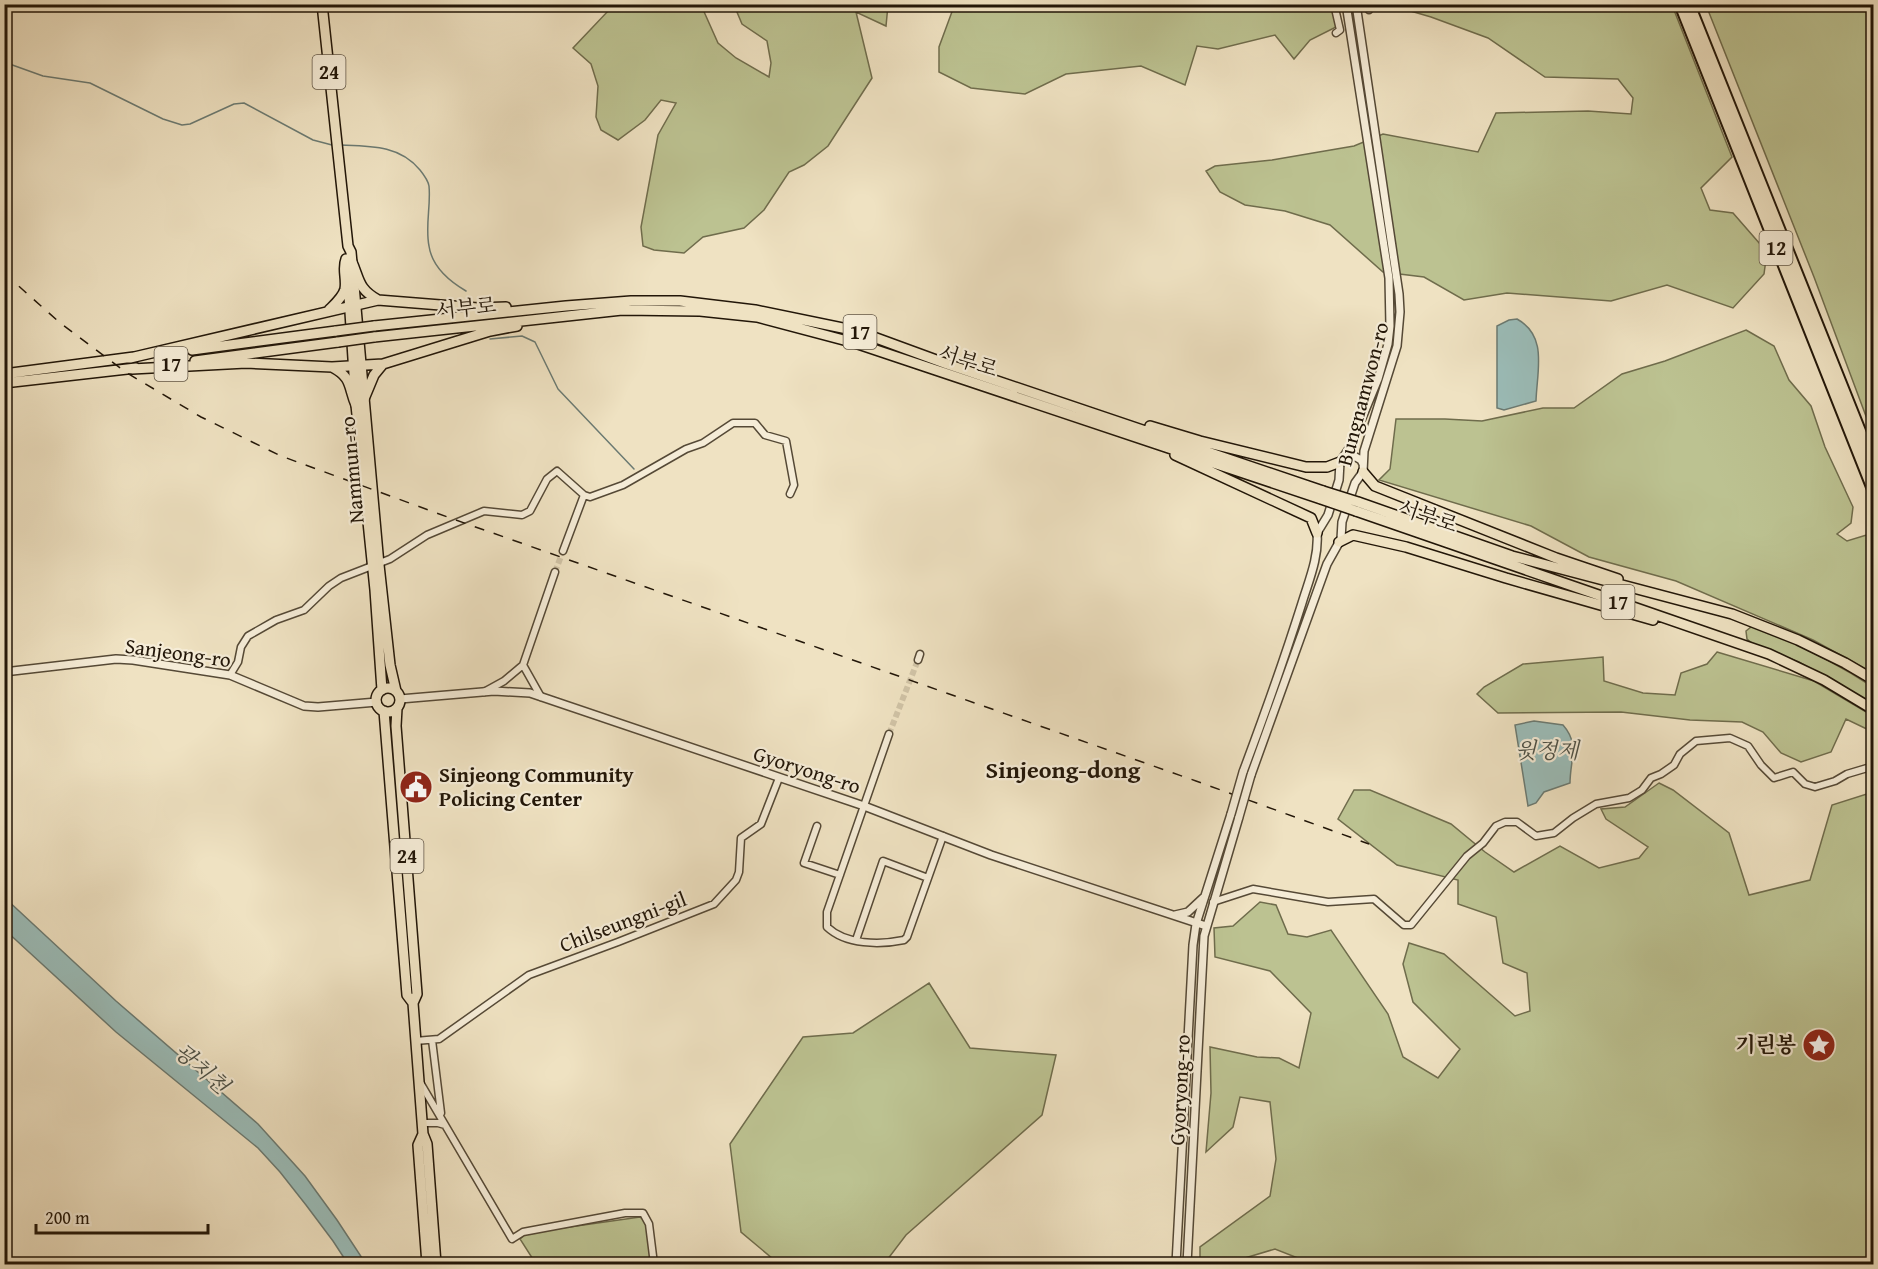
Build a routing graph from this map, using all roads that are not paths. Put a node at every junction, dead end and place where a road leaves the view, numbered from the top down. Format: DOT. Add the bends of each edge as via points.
graph roads {
  1 [pos="322,4"];
  2 [pos="1334,4"];
  3 [pos="1346,4"];
  4 [pos="1356,4"];
  5 [pos="1680,4"];
  6 [pos="1689,4"];
  7 [pos="1336,33"];
  8 [pos="349,259"];
  9 [pos="378,300"];
  10 [pos="353,306"];
  11 [pos="329,310"];
  12 [pos="567,311"];
  13 [pos="130,358"];
  14 [pos="383,364"];
  15 [pos="357,366"];
  16 [pos="332,367"];
  17 [pos="132,369"];
  18 [pos="4,374"];
  19 [pos="4,384"];
  20 [pos="360,402"];
  21 [pos="1076,412"];
  22 [pos="1341,461"];
  23 [pos="1874,466"];
  24 [pos="1363,468"];
  25 [pos="1874,492"];
  26 [pos="790,494"];
  27 [pos="584,495"];
  28 [pos="1357,507"];
  29 [pos="1327,542"];
  30 [pos="563,551"];
  31 [pos="375,566"];
  32 [pos="555,572"];
  33 [pos="1692,602"];
  34 [pos="1769,654"];
  35 [pos="523,666"];
  36 [pos="4,672"];
  37 [pos="230,675"];
  38 [pos="1874,680"];
  39 [pos="382,690"];
  40 [pos="483,692"];
  41 [pos="541,697"];
  42 [pos="398,700"];
  43 [pos="377,702"];
  44 [pos="1874,710"];
  45 [pos="384,711"];
  46 [pos="890,734"];
  47 [pos="1874,766"];
  48 [pos="395,774"];
  49 [pos="1247,774"];
  50 [pos="778,778"];
  51 [pos="864,806"];
  52 [pos="1235,816"];
  53 [pos="818,826"];
  54 [pos="943,836"];
  55 [pos="840,875"];
  56 [pos="928,878"];
  57 [pos="1204,897"];
  58 [pos="1213,902"];
  59 [pos="1173,915"];
  60 [pos="1196,924"];
  61 [pos="1206,926"];
  62 [pos="856,940"];
  63 [pos="432,1040"];
  64 [pos="415,1041"];
  65 [pos="418,1080"];
  66 [pos="441,1117"];
  67 [pos="422,1123"];
  68 [pos="446,1125"];
  69 [pos="423,1134"];
  70 [pos="427,1264"];
  71 [pos="436,1264"];
  72 [pos="654,1264"];
  73 [pos="1176,1264"];
  74 [pos="1187,1264"];
  1 -- 8 [label="main road, Nammun-ro / 24"];
  2 -- 7 [label="street" via="1340,30"];
  3 -- 22 [label="street, Bungnamwon-ro" via="1391,303 1388,344 1378,379"];
  4 -- 24 [label="street, Bungnamwon-ro" via="1400,312 1397,346 1364,452"];
  5 -- 25 [label="highway, 12"];
  6 -- 23 [label="highway, 12"];
  8 -- 9 [label="main road" via="362,288"];
  8 -- 10 [label="main road, Nammun-ro / 24"];
  8 -- 11 [label="main road" via="344,265 345,289"];
  9 -- 10 [label="main road"];
  9 -- 12 [label="main road"];
  10 -- 11 [label="main road"];
  10 -- 15 [label="main road, Nammun-ro / 24"];
  11 -- 13 [label="main road"];
  12 -- 13 [label="main road, 서부로 / 17, bridge" via="374,326"];
  12 -- 14 [label="main road"];
  12 -- 17 [label="main road, 서부로 / 17, bridge"];
  12 -- 21 [label="main road, 서부로 / 17" via="630,301 680,301 754,309 857,331"];
  13 -- 18 [label="main road, 서부로 / 17"];
  14 -- 15 [label="main road"];
  14 -- 20 [label="main road"];
  15 -- 16 [label="main road"];
  15 -- 20 [label="main road, Nammun-ro / 24"];
  16 -- 17 [label="main road" via="246,363"];
  16 -- 20 [label="main road" via="346,377 351,396"];
  17 -- 19 [label="main road, 서부로 / 17"];
  20 -- 31 [label="main road, Nammun-ro / 24"];
  21 -- 22 [label="main road" via="1113,415 1306,466 1327,467"];
  21 -- 28 [label="main road, 서부로 / 17, bridge"];
  21 -- 29 [label="main road" via="1104,430 1182,458 1311,518"];
  22 -- 24 [label="street" via="1358,457"];
  22 -- 29 [label="street, Bungnamwon-ro" via="1340,480 1328,515"];
  24 -- 29 [label="street, Bungnamwon-ro" via="1341,522 1342,535"];
  24 -- 33 [label="main road" via="1375,486 1446,516 1590,570 1668,591"];
  26 -- 27 [label="street" via="794,485 786,441 765,435 754,423 743,422 730,425 703,444 686,449 623,485 595,496"];
  27 -- 30 [label="street"];
  27 -- 31 [label="street" via="557,471 547,479 530,511 522,515 484,511 427,534"];
  28 -- 33 [label="main road, 서부로 / 17" via="1579,575"];
  28 -- 34 [label="main road, 서부로 / 17"];
  29 -- 34 [label="main road" via="1353,535 1406,547"];
  29 -- 49 [label="street, Bungnamwon-ro" via="1316,557"];
  29 -- 49 [label="street, Bungnamwon-ro" via="1327,564"];
  31 -- 37 [label="street" via="341,578 304,610 248,636"];
  31 -- 39 [label="main road, Nammun-ro / 24"];
  31 -- 42 [label="main road, Nammun-ro / 24"];
  32 -- 35 [label="street"];
  33 -- 38 [label="main road, 서부로 / 17" via="1798,640"];
  34 -- 44 [label="main road, 서부로 / 17"];
  35 -- 40 [label="street"];
  35 -- 41 [label="street"];
  36 -- 37 [label="street, Sanjeong-ro" via="133,660"];
  37 -- 43 [label="street, Sanjeong-ro" via="304,706"];
  39 -- 42 [label="main road" via="390,688"];
  39 -- 43 [label="main road, Nammun-ro / 24"];
  40 -- 41 [label="street, Gyoryong-ro" via="512,691"];
  40 -- 42 [label="street, Gyoryong-ro"];
  41 -- 50 [label="street, Gyoryong-ro"];
  42 -- 45 [label="main road" via="390,711"];
  42 -- 48 [label="main road, Nammun-ro / 24"];
  43 -- 45 [label="main road"];
  45 -- 48 [label="main road, Nammun-ro / 24"];
  46 -- 51 [label="street"];
  47 -- 58 [label="street" via="1815,787 1805,784 1793,772 1774,778 1748,746 1730,738 1696,741 1642,790 1629,798 1596,804 1554,833 1536,836 1517,822 1496,826 1411,926 1404,925 1374,899 1328,902 1253,889"];
  48 -- 64 [label="main road, Nammun-ro / 24" via="406,995 412,1003"];
  49 -- 52 [label="street, bridge"];
  50 -- 51 [label="street, Gyoryong-ro"];
  50 -- 63 [label="street, Chilseungni-gil" via="761,825 741,838 736,880 714,904 529,975 439,1039"];
  51 -- 54 [label="street, Gyoryong-ro"];
  51 -- 55 [label="street"];
  52 -- 57 [label="street"];
  52 -- 58 [label="street"];
  53 -- 55 [label="street" via="804,863"];
  54 -- 56 [label="street"];
  54 -- 59 [label="street, Gyoryong-ro"];
  55 -- 62 [label="street" via="826,922 831,930"];
  56 -- 62 [label="street" via="907,937 866,943"];
  56 -- 62 [label="street" via="883,861"];
  57 -- 59 [label="street" via="1188,912"];
  57 -- 60 [label="street"];
  58 -- 61 [label="street"];
  59 -- 60 [label="street, Gyoryong-ro"];
  60 -- 61 [label="street, Gyoryong-ro"];
  60 -- 73 [label="street, Gyoryong-ro"];
  61 -- 74 [label="street, Gyoryong-ro"];
  63 -- 64 [label="street, Chilseungni-gil"];
  63 -- 66 [label="street"];
  64 -- 65 [label="main road, Nammun-ro / 24"];
  65 -- 66 [label="street, Nammun-ro"];
  65 -- 67 [label="main road, Nammun-ro / 24"];
  66 -- 68 [label="street, Nammun-ro"];
  67 -- 68 [label="street"];
  67 -- 69 [label="main road, Nammun-ro / 24"];
  68 -- 72 [label="street, Nammun-ro" via="512,1239 523,1232 643,1213"];
  69 -- 70 [label="main road, Nammun-ro / 24" via="418,1145"];
  69 -- 71 [label="main road, Nammun-ro / 24"];
}
